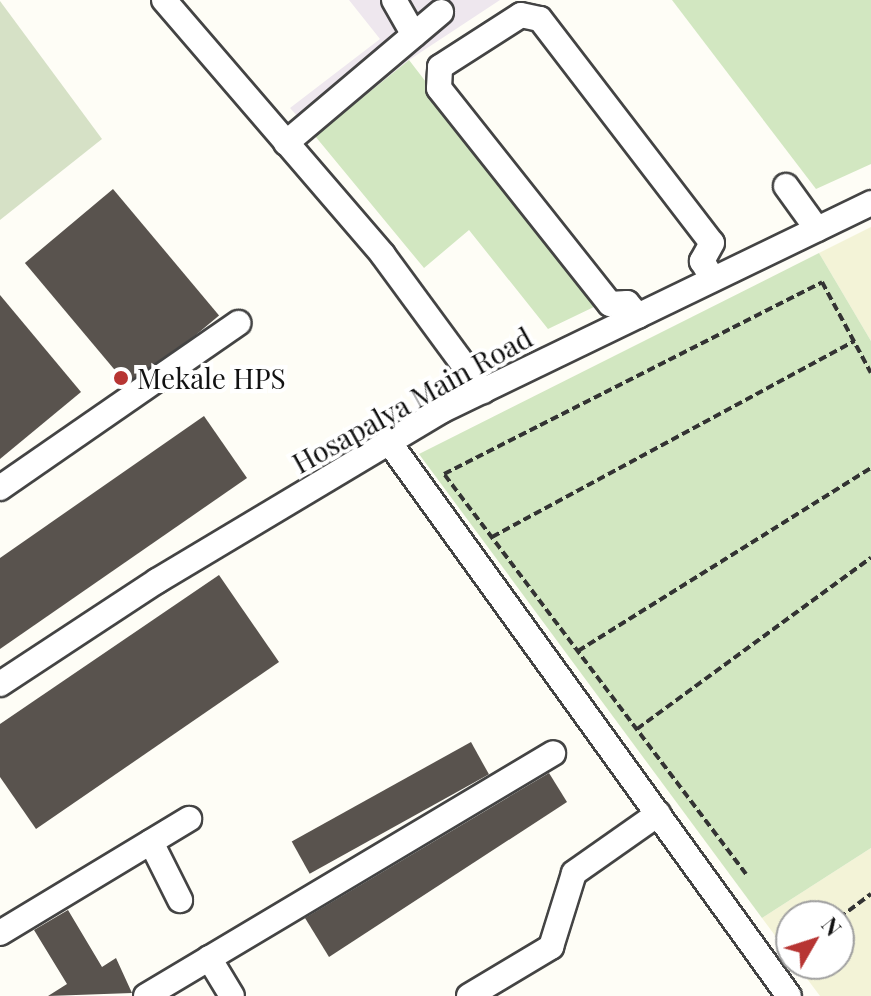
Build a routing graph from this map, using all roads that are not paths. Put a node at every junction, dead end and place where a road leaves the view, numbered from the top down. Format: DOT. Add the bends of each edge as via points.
graph roads {
  1 [pos="164,0"];
  2 [pos="394,0"];
  3 [pos="441,12"];
  4 [pos="414,35"];
  5 [pos="286,143"];
  6 [pos="786,186"];
  7 [pos="871,203"];
  8 [pos="817,229"];
  9 [pos="713,279"];
  10 [pos="638,316"];
  11 [pos="238,323"];
  12 [pos="483,391"];
  13 [pos="389,442"];
  14 [pos="0,488"];
  15 [pos="0,684"];
  16 [pos="553,753"];
  17 [pos="658,814"];
  18 [pos="189,819"];
  19 [pos="151,842"];
  20 [pos="180,900"];
  21 [pos="0,933"];
  22 [pos="209,958"];
  23 [pos="146,996"];
  24 [pos="232,996"];
  25 [pos="469,996"];
  26 [pos="789,996"];
  1 -- 5 [label="street"];
  2 -- 4 [label="street"];
  3 -- 4 [label="street"];
  4 -- 5 [label="street"];
  5 -- 12 [label="street" via="383,255"];
  6 -- 8 [label="street"];
  7 -- 8 [label="street, Hosapalya Main Road"];
  8 -- 9 [label="street, Hosapalya Main Road"];
  9 -- 10 [label="street, Hosapalya Main Road"];
  9 -- 10 [label="street" via="702,261 712,243 540,19 521,15 440,67 439,88 610,304 627,303"];
  10 -- 12 [label="street, Hosapalya Main Road"];
  11 -- 14 [label="street"];
  12 -- 13 [label="street, Hosapalya Main Road"];
  13 -- 15 [label="street, Hosapalya Main Road" via="157,581"];
  13 -- 17 [label="street"];
  16 -- 22 [label="street"];
  17 -- 25 [label="street" via="574,873 551,947"];
  17 -- 26 [label="street"];
  18 -- 19 [label="street"];
  19 -- 20 [label="street"];
  19 -- 21 [label="street"];
  22 -- 23 [label="street"];
  22 -- 24 [label="street"];
}
